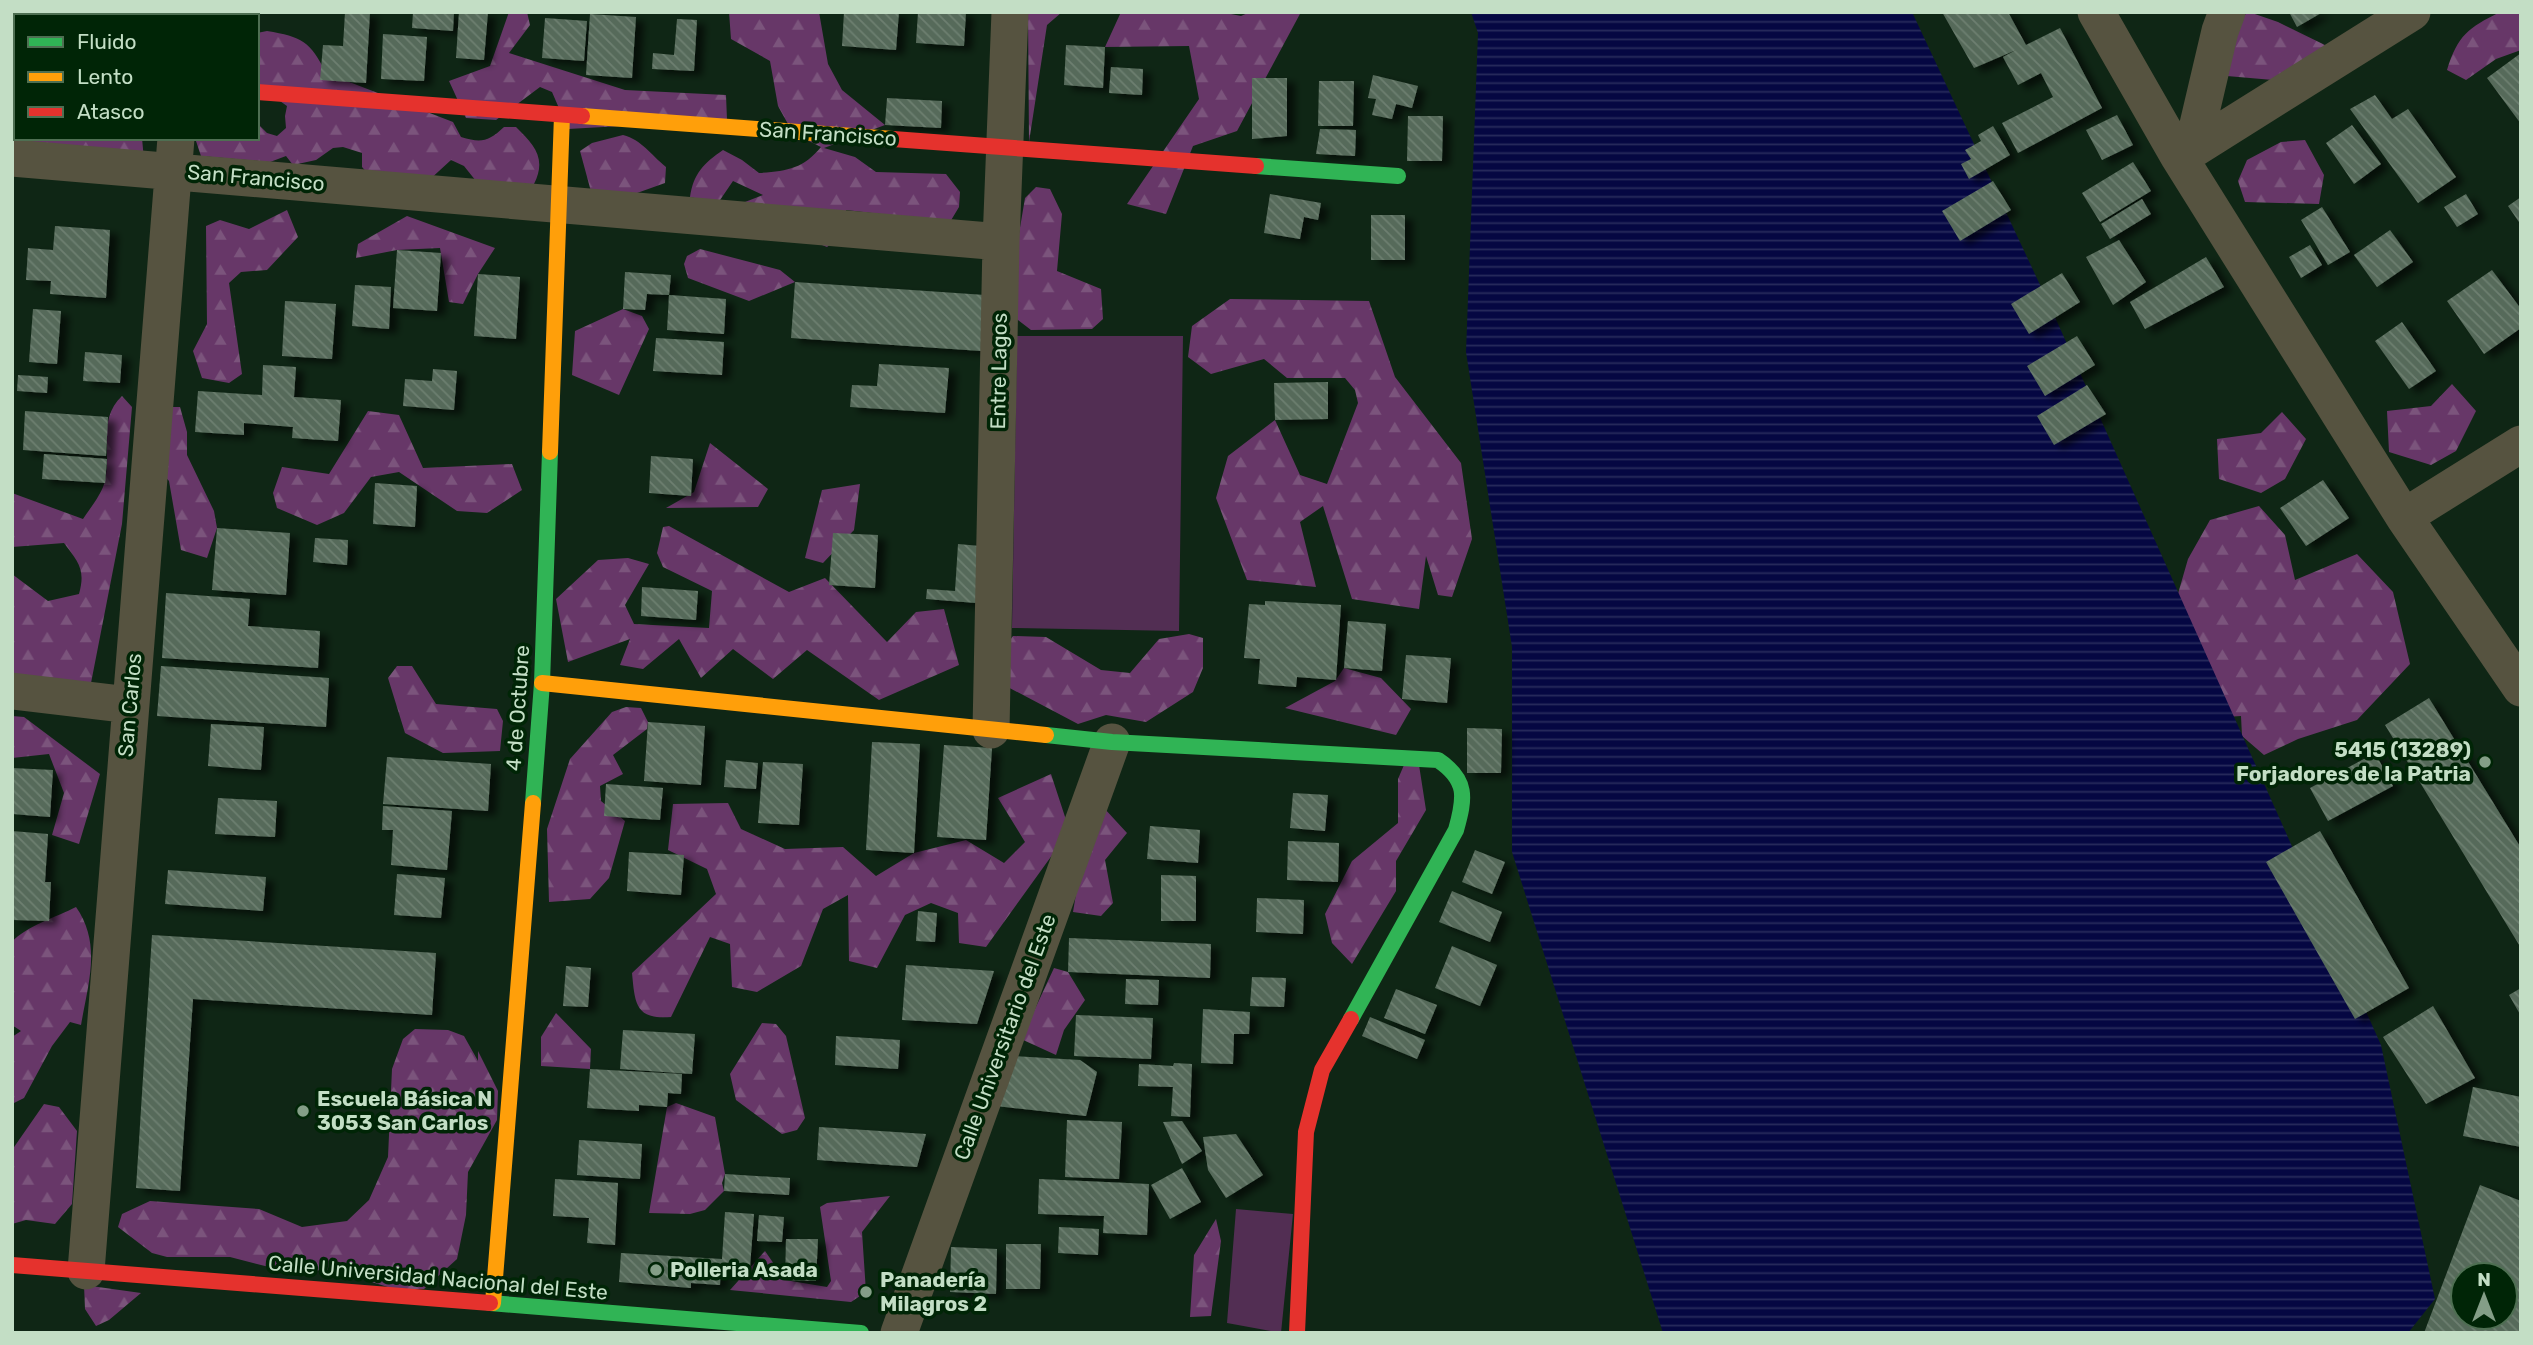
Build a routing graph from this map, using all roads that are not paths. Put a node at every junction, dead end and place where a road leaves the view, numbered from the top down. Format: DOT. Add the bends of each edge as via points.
graph roads {
  1 [pos="1010,12"];
  2 [pos="2096,12"];
  3 [pos="2227,12"];
  4 [pos="2412,12"];
  5 [pos="259,92"];
  6 [pos="562,115"];
  7 [pos="1006,147"];
  8 [pos="2185,154"];
  9 [pos="175,155"];
  10 [pos="12,158"];
  11 [pos="1398,176"];
  12 [pos="559,204"];
  13 [pos="1001,242"];
  14 [pos="2521,444"];
  15 [pos="2404,517"];
  16 [pos="2515,665"];
  17 [pos="542,683"];
  18 [pos="12,691"];
  19 [pos="130,705"];
  20 [pos="991,730"];
  21 [pos="1112,742"];
  22 [pos="12,1265"];
  23 [pos="86,1271"];
  24 [pos="493,1303"];
  25 [pos="861,1333"];
  26 [pos="899,1333"];
  27 [pos="1297,1333"];
  1 -- 7 [label="street, Entre Lagos"];
  2 -- 8 [label="street"];
  3 -- 8 [label="street"];
  4 -- 8 [label="street"];
  5 -- 6 [label="street, San Francisco"];
  6 -- 7 [label="street, San Francisco"];
  6 -- 12 [label="street, 4 de Octubre"];
  7 -- 11 [label="street, San Francisco"];
  7 -- 13 [label="street, Entre Lagos"];
  8 -- 15 [label="street"];
  9 -- 10 [label="street, San Francisco"];
  9 -- 12 [label="street, San Francisco"];
  9 -- 19 [label="street, San Carlos"];
  12 -- 13 [label="street, San Francisco"];
  12 -- 17 [label="street, 4 de Octubre"];
  13 -- 20 [label="street, Entre Lagos"];
  14 -- 15 [label="street"];
  15 -- 16 [label="street"];
  17 -- 20 [label="street"];
  17 -- 24 [label="street, 4 de Octubre"];
  18 -- 19 [label="street"];
  19 -- 23 [label="street, San Carlos"];
  20 -- 21 [label="street"];
  21 -- 26 [label="street, Calle Universitario del Este"];
  21 -- 27 [label="street" via="1438,760 1458,777 1465,793 1456,830 1322,1070 1306,1132"];
  22 -- 23 [label="street, Calle Universidad Nacional del Este"];
  23 -- 24 [label="street, Calle Universidad Nacional del Este"];
  24 -- 25 [label="street, Calle Universidad Nacional del Este"];
}
